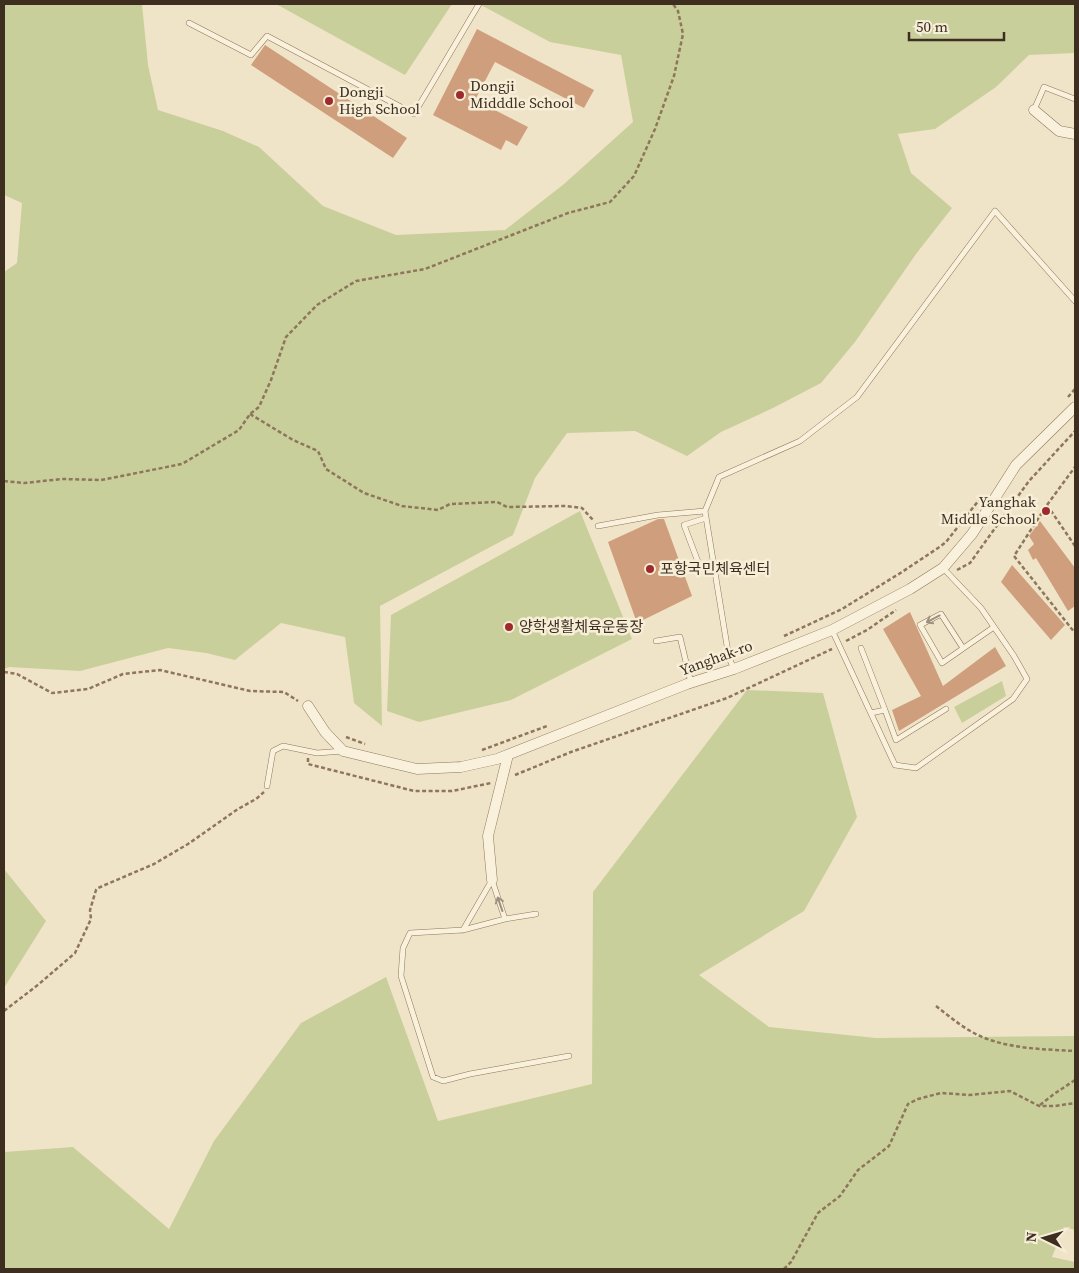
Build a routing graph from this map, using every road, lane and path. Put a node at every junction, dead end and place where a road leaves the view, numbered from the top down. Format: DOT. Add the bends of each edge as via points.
graph roads {
  1 [pos="479,4"];
  2 [pos="673,4"];
  3 [pos="189,23"];
  4 [pos="1075,99"];
  5 [pos="1034,110"];
  6 [pos="1075,134"];
  7 [pos="1075,301"];
  8 [pos="1075,407"];
  9 [pos="250,414"];
  10 [pos="1075,467"];
  11 [pos="4,481"];
  12 [pos="1047,505"];
  13 [pos="705,511"];
  14 [pos="706,518"];
  15 [pos="598,526"];
  16 [pos="1075,546"];
  17 [pos="700,567"];
  18 [pos="943,568"];
  19 [pos="994,627"];
  20 [pos="832,630"];
  21 [pos="1075,633"];
  22 [pos="656,641"];
  23 [pos="861,648"];
  24 [pos="963,648"];
  25 [pos="734,669"];
  26 [pos="4,672"];
  27 [pos="691,683"];
  28 [pos="308,706"];
  29 [pos="946,709"];
  30 [pos="885,710"];
  31 [pos="871,713"];
  32 [pos="343,751"];
  33 [pos="508,755"];
  34 [pos="267,786"];
  35 [pos="492,880"];
  36 [pos="536,914"];
  37 [pos="505,919"];
  38 [pos="463,930"];
  39 [pos="936,1006"];
  40 [pos="4,1011"];
  41 [pos="1075,1051"];
  42 [pos="570,1056"];
  43 [pos="1075,1080"];
  44 [pos="1075,1103"];
  45 [pos="1039,1106"];
  46 [pos="784,1269"];
  1 -- 3 [label="lane" via="414,114 268,36 251,55"];
  2 -- 9 [label="path" via="678,11 683,34 674,76 634,176 610,202 568,213 425,268 356,281 317,305 286,337 272,380 259,407"];
  4 -- 5 [label="lane" via="1044,87"];
  5 -- 6 [label="street" via="1059,131"];
  7 -- 13 [label="lane" via="995,212 857,397 800,441 719,477"];
  8 -- 18 [label="street, Yanghak-ro" via="1016,465 972,534"];
  9 -- 11 [label="path" via="239,430 182,464 101,480"];
  9 -- 15 [label="path" via="318,451 326,469 364,493 402,506 438,510 450,504 497,502 507,507 574,507 582,508"];
  10 -- 12 [label="path"];
  12 -- 16 [label="path"];
  12 -- 21 [label="path" via="1014,556"];
  13 -- 14 [label="lane"];
  13 -- 15 [label="lane" via="658,515"];
  14 -- 17 [label="lane" via="684,525"];
  14 -- 25 [label="lane" via="729,658"];
  18 -- 19 [label="lane" via="981,608"];
  18 -- 20 [label="street, Yanghak-ro"];
  19 -- 24 [label="lane"];
  19 -- 31 [label="lane" via="1027,679 1013,699 916,768 895,765"];
  20 -- 25 [label="street, Yanghak-ro"];
  20 -- 31 [label="lane"];
  22 -- 27 [label="lane" via="680,637"];
  23 -- 30 [label="lane"];
  24 -- 24 [label="lane, one-way" via="940,614 920,625 942,664"];
  25 -- 27 [label="street, Yanghak-ro"];
  26 -- 28 [label="path" via="16,674 52,693 88,689 122,674 160,670 250,691 284,692"];
  27 -- 33 [label="street, Yanghak-ro"];
  28 -- 32 [label="street" via="325,732"];
  29 -- 30 [label="lane" via="896,740"];
  30 -- 31 [label="lane"];
  32 -- 33 [label="street, Yanghak-ro" via="417,769 461,767"];
  32 -- 34 [label="lane" via="317,753 282,746 274,751"];
  33 -- 35 [label="street" via="488,836"];
  34 -- 40 [label="path" via="256,799 188,844 154,864 96,890 90,910 91,919 75,953"];
  37 -- 35 [label="lane, one-way"];
  35 -- 38 [label="lane"];
  36 -- 37 [label="lane"];
  37 -- 38 [label="lane"];
  38 -- 42 [label="lane" via="410,933 403,948 401,976 433,1077 443,1081"];
  39 -- 41 [label="path" via="968,1030 994,1042"];
  43 -- 45 [label="path"];
  44 -- 45 [label="path"];
  45 -- 46 [label="path" via="1010,1091 969,1095 941,1093 908,1104 889,1146 858,1170 840,1196 818,1214"];
}
